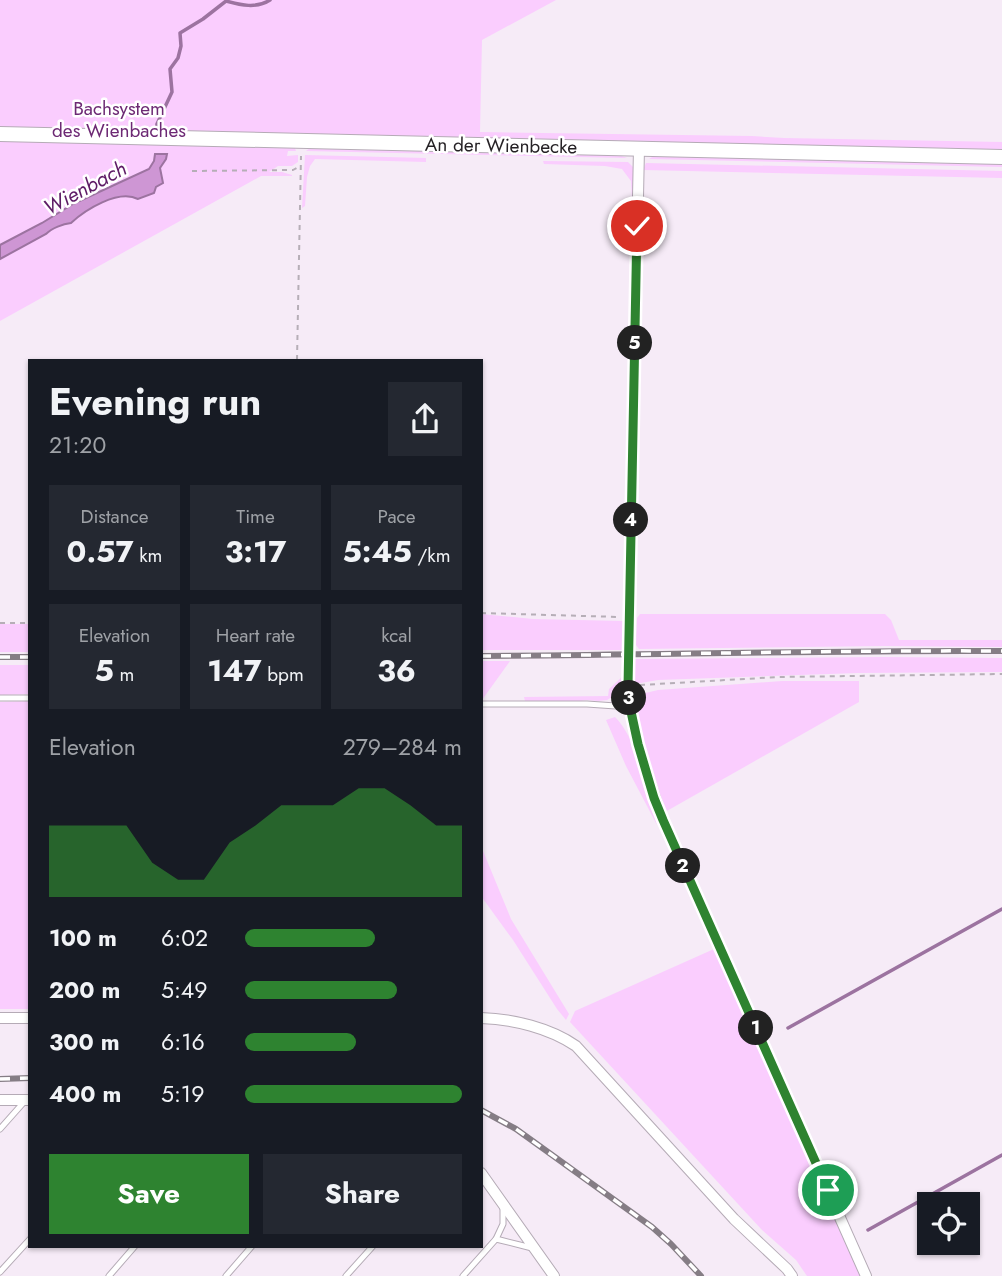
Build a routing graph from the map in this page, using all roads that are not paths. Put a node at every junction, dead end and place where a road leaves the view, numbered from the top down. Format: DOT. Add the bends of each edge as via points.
graph roads {
  1 [pos="0,134"];
  2 [pos="639,148"];
  3 [pos="1002,157"];
  4 [pos="0,698"];
  5 [pos="28,698"];
  6 [pos="483,704"];
  7 [pos="630,707"];
  8 [pos="0,1018"];
  9 [pos="28,1018"];
  10 [pos="483,1018"];
  11 [pos="0,1100"];
  12 [pos="28,1100"];
  13 [pos="0,1129"];
  14 [pos="483,1176"];
  15 [pos="503,1204"];
  16 [pos="496,1240"];
  17 [pos="28,1241"];
  18 [pos="133,1248"];
  19 [pos="250,1248"];
  20 [pos="371,1248"];
  21 [pos="535,1249"];
  22 [pos="0,1272"];
  23 [pos="108,1276"];
  24 [pos="226,1276"];
  25 [pos="346,1276"];
  26 [pos="463,1276"];
  27 [pos="554,1276"];
  28 [pos="792,1276"];
  29 [pos="866,1276"];
  1 -- 2 [label="street, An der Wienbecke"];
  2 -- 3 [label="street, An der Wienbecke"];
  2 -- 7 [label="street"];
  4 -- 5 [label="lane"];
  6 -- 7 [label="lane"];
  7 -- 29 [label="street" via="663,820"];
  8 -- 9 [label="street"];
  10 -- 28 [label="street" via="524,1024 576,1046"];
  11 -- 12 [label="street"];
  12 -- 13 [label="lane"];
  14 -- 15 [label="street"];
  15 -- 16 [label="lane" via="503,1224"];
  15 -- 21 [label="street"];
  16 -- 21 [label="lane"];
  16 -- 26 [label="lane"];
  17 -- 22 [label="lane"];
  18 -- 23 [label="lane"];
  19 -- 24 [label="lane"];
  20 -- 25 [label="lane"];
  21 -- 27 [label="street"];
}
